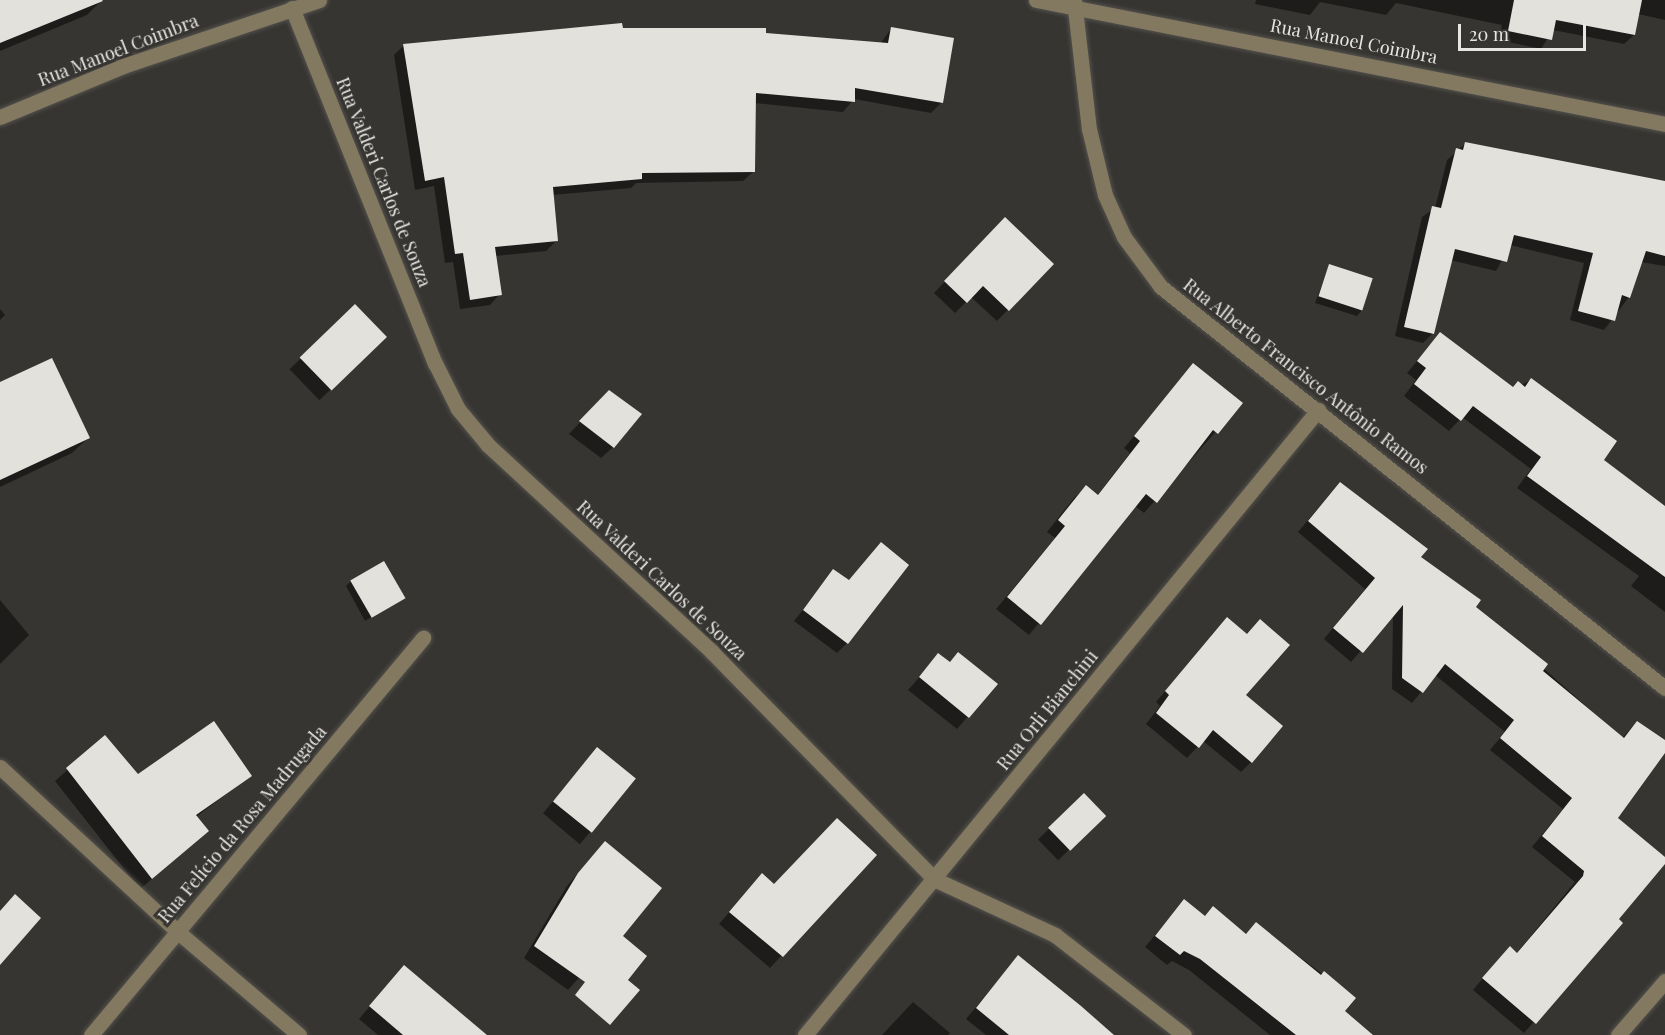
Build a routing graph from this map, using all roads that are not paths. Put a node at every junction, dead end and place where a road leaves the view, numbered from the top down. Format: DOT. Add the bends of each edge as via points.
graph roads {
  1 [pos="319,0"];
  2 [pos="1035,0"];
  3 [pos="1074,4"];
  4 [pos="292,8"];
  5 [pos="0,117"];
  6 [pos="1665,124"];
  7 [pos="1318,410"];
  8 [pos="423,638"];
  9 [pos="1665,688"];
  10 [pos="0,766"];
  11 [pos="934,879"];
  12 [pos="178,932"];
  13 [pos="1665,981"];
  14 [pos="91,1035"];
  15 [pos="300,1035"];
  16 [pos="805,1035"];
  17 [pos="1184,1035"];
  18 [pos="1618,1035"];
  1 -- 4 [label="street, Rua Manoel Coimbra"];
  2 -- 3 [label="street, Rua Manoel Coimbra"];
  3 -- 6 [label="street, Rua Manoel Coimbra"];
  3 -- 7 [label="street, Rua Alberto Francisco Antônio Ramos" via="1089,129 1105,195 1124,237 1161,287"];
  4 -- 5 [label="street, Rua Manoel Coimbra"];
  4 -- 11 [label="street, Rua Valderi Carlos de Souza" via="458,409 488,445 712,651"];
  7 -- 9 [label="street, Rua Alberto Francisco Antônio Ramos"];
  7 -- 11 [label="street, Rua Orli Bianchini"];
  8 -- 12 [label="street, Rua Felício da Rosa Madrugada"];
  10 -- 12 [label="street"];
  11 -- 16 [label="street, Rua Orli Bianchini"];
  11 -- 17 [label="street, Rua Valderi Carlos de Souza" via="1055,935"];
  12 -- 14 [label="street, Rua Felício da Rosa Madrugada"];
  12 -- 15 [label="street"];
  13 -- 18 [label="street"];
}
